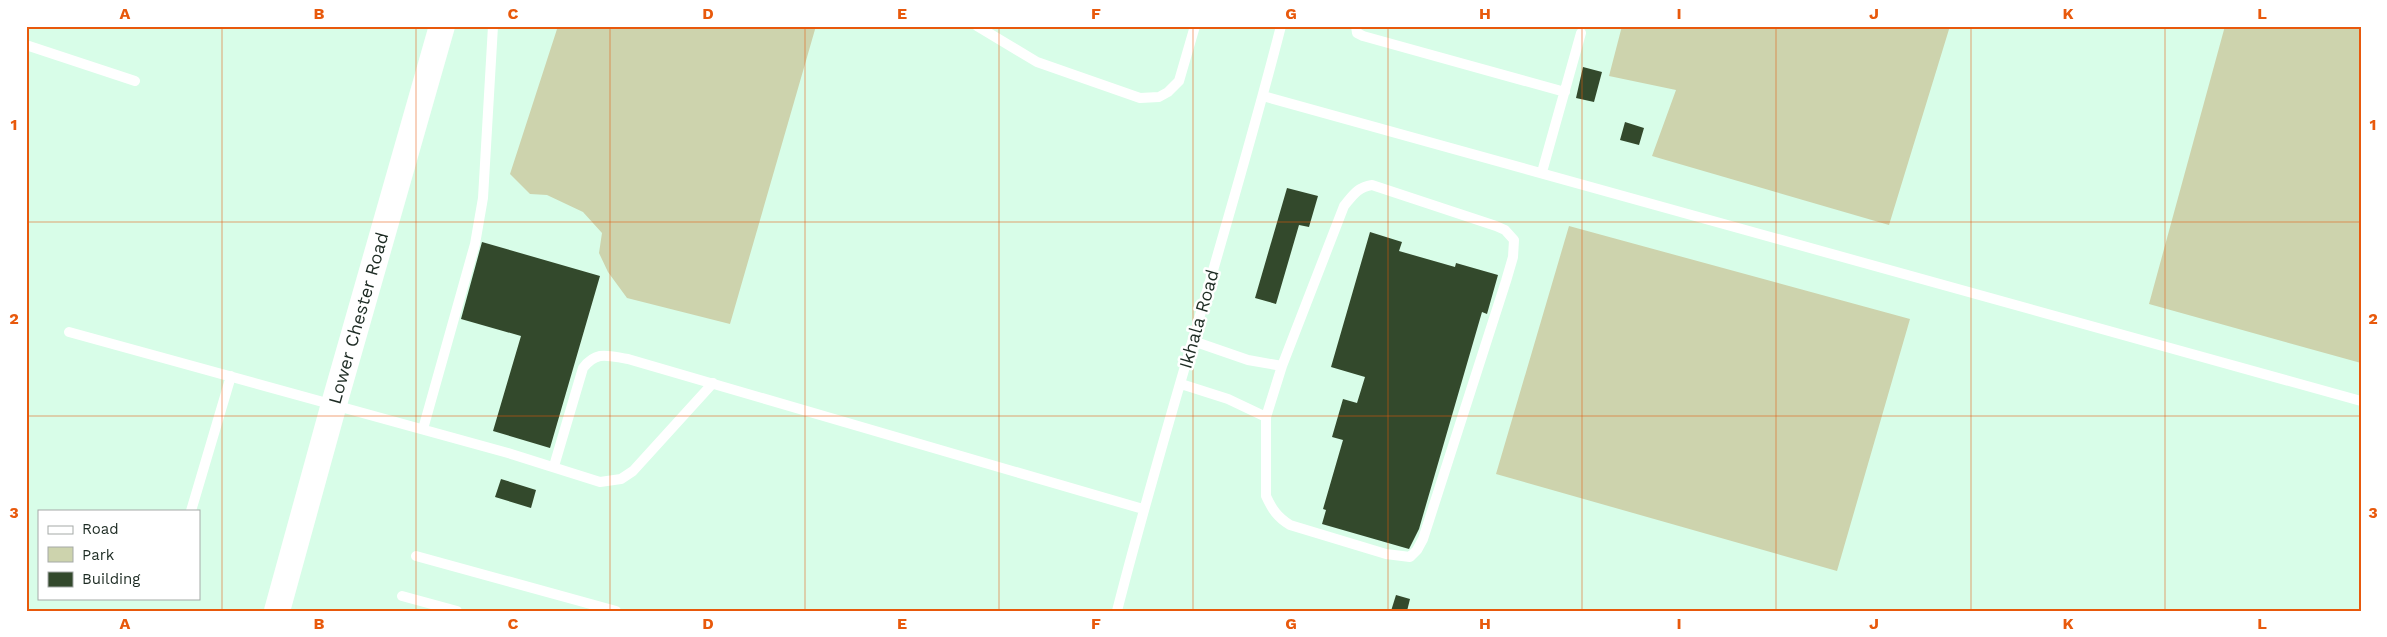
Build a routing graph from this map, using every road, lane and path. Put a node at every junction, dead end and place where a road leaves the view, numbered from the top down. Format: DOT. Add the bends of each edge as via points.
graph roads {
  1 [pos="442,26"];
  2 [pos="493,26"];
  3 [pos="977,26"];
  4 [pos="1195,26"];
  5 [pos="1281,26"];
  6 [pos="1356,26"];
  7 [pos="1582,33"];
  8 [pos="26,45"];
  9 [pos="135,81"];
  10 [pos="1565,92"];
  11 [pos="1263,96"];
  12 [pos="1542,172"];
  13 [pos="69,332"];
  14 [pos="1193,341"];
  15 [pos="1282,366"];
  16 [pos="231,376"];
  17 [pos="713,383"];
  18 [pos="1181,384"];
  19 [pos="2361,401"];
  20 [pos="334,404"];
  21 [pos="1266,417"];
  22 [pos="424,429"];
  23 [pos="554,466"];
  24 [pos="1143,509"];
  25 [pos="191,510"];
  26 [pos="416,556"];
  27 [pos="402,596"];
  28 [pos="277,611"];
  29 [pos="457,611"];
  30 [pos="616,611"];
  31 [pos="1117,611"];
  1 -- 20 [label="street, Lower Chester Road"];
  2 -- 22 [label="lane" via="483,198 476,244"];
  3 -- 4 [label="lane" via="1037,62 1140,98 1159,97 1179,81"];
  5 -- 11 [label="lane, Ikhala Road"];
  6 -- 10 [label="lane" via="1357,33 1363,36"];
  7 -- 10 [label="lane"];
  8 -- 9 [label="lane"];
  10 -- 12 [label="lane"];
  11 -- 12 [label="lane"];
  11 -- 14 [label="lane, Ikhala Road"];
  12 -- 19 [label="lane"];
  13 -- 16 [label="lane"];
  14 -- 15 [label="lane" via="1248,360"];
  14 -- 18 [label="lane, Ikhala Road"];
  15 -- 21 [label="lane"];
  15 -- 21 [label="lane" via="1344,206 1363,186 1372,185 1480,220 1505,230 1514,240 1506,281 1423,539 1410,557 1386,554 1279,519 1266,496"];
  16 -- 20 [label="lane"];
  16 -- 25 [label="lane"];
  17 -- 23 [label="lane" via="633,472 622,479 600,482"];
  17 -- 23 [label="lane" via="628,358 599,355 583,368"];
  17 -- 24 [label="lane"];
  18 -- 21 [label="lane" via="1228,399"];
  18 -- 24 [label="lane, Ikhala Road"];
  20 -- 22 [label="lane"];
  20 -- 28 [label="street, Lower Chester Road"];
  22 -- 23 [label="lane"];
  24 -- 31 [label="lane, Ikhala Road"];
  26 -- 30 [label="lane"];
  27 -- 29 [label="lane"];
}
